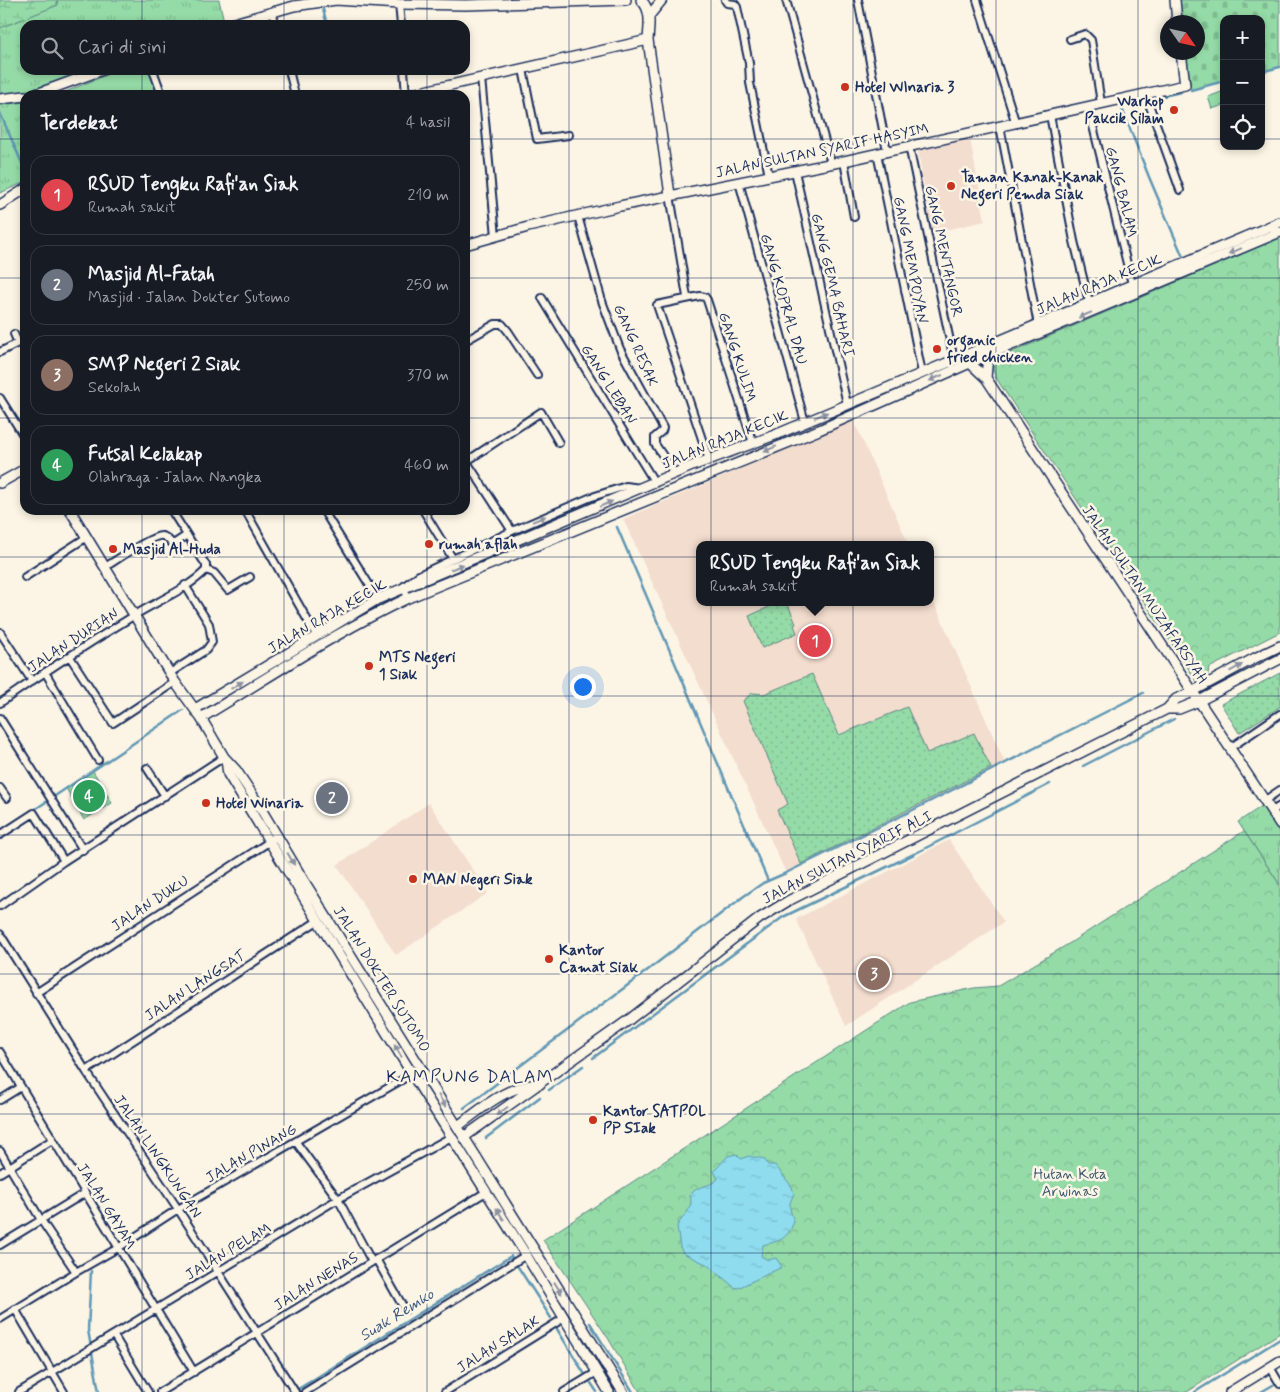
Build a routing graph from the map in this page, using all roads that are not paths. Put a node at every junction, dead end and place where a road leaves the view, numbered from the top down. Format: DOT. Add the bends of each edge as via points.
graph roads {
  1 [pos="336,0"];
  2 [pos="626,0"];
  3 [pos="641,0"];
  4 [pos="662,0"];
  5 [pos="725,0"];
  6 [pos="786,0"];
  7 [pos="858,0"];
  8 [pos="977,0"];
  9 [pos="1175,0"];
  10 [pos="399,4"];
  11 [pos="272,12"];
  12 [pos="1177,15"];
  13 [pos="649,16"];
  14 [pos="244,20"];
  15 [pos="274,20"];
  16 [pos="401,20"];
  17 [pos="1070,39"];
  18 [pos="648,40"];
  19 [pos="1182,60"];
  20 [pos="523,69"];
  21 [pos="89,75"];
  22 [pos="156,75"];
  23 [pos="289,75"];
  24 [pos="404,75"];
  25 [pos="480,78"];
  26 [pos="49,90"];
  27 [pos="160,90"];
  28 [pos="294,90"];
  29 [pos="406,90"];
  30 [pos="428,90"];
  31 [pos="1145,93"];
  32 [pos="20,97"];
  33 [pos="0,99"];
  34 [pos="1102,103"];
  35 [pos="1088,106"];
  36 [pos="1050,115"];
  37 [pos="1016,124"];
  38 [pos="1000,126"];
  39 [pos="569,135"];
  40 [pos="909,146"];
  41 [pos="887,151"];
  42 [pos="877,153"];
  43 [pos="844,161"];
  44 [pos="832,163"];
  45 [pos="795,170"];
  46 [pos="769,176"];
  47 [pos="739,182"];
  48 [pos="1180,190"];
  49 [pos="20,194"];
  50 [pos="670,195"];
  51 [pos="0,205"];
  52 [pos="578,216"];
  53 [pos="854,217"];
  54 [pos="1280,222"];
  55 [pos="1280,232"];
  56 [pos="496,236"];
  57 [pos="470,244"];
  58 [pos="1132,284"];
  59 [pos="687,297"];
  60 [pos="542,298"];
  61 [pos="1089,302"];
  62 [pos="1060,320"];
  63 [pos="1038,324"];
  64 [pos="14,334"];
  65 [pos="470,338"];
  66 [pos="0,352"];
  67 [pos="988,355"];
  68 [pos="954,360"];
  69 [pos="970,364"];
  70 [pos="922,373"];
  71 [pos="537,375"];
  72 [pos="986,378"];
  73 [pos="0,398"];
  74 [pos="847,404"];
  75 [pos="805,422"];
  76 [pos="20,430"];
  77 [pos="559,443"];
  78 [pos="753,443"];
  79 [pos="470,457"];
  80 [pos="709,460"];
  81 [pos="470,466"];
  82 [pos="20,472"];
  83 [pos="675,474"];
  84 [pos="0,483"];
  85 [pos="655,483"];
  86 [pos="643,488"];
  87 [pos="73,515"];
  88 [pos="174,515"];
  89 [pos="248,515"];
  90 [pos="326,515"];
  91 [pos="426,515"];
  92 [pos="512,531"];
  93 [pos="187,535"];
  94 [pos="87,537"];
  95 [pos="453,559"];
  96 [pos="105,566"];
  97 [pos="206,570"];
  98 [pos="25,577"];
  99 [pos="250,577"];
  100 [pos="185,585"];
  101 [pos="404,588"];
  102 [pos="408,598"];
  103 [pos="378,600"];
  104 [pos="135,615"];
  105 [pos="0,632"];
  106 [pos="316,635"];
  107 [pos="1280,646"];
  108 [pos="70,657"];
  109 [pos="1280,659"];
  110 [pos="276,666"];
  111 [pos="45,672"];
  112 [pos="170,673"];
  113 [pos="32,681"];
  114 [pos="175,682"];
  115 [pos="1193,691"];
  116 [pos="1199,701"];
  117 [pos="0,703"];
  118 [pos="1167,708"];
  119 [pos="195,709"];
  120 [pos="1280,714"];
  121 [pos="0,718"];
  122 [pos="201,718"];
  123 [pos="1230,748"];
  124 [pos="225,758"];
  125 [pos="98,760"];
  126 [pos="148,768"];
  127 [pos="0,788"];
  128 [pos="1280,790"];
  129 [pos="165,796"];
  130 [pos="7,798"];
  131 [pos="1264,801"];
  132 [pos="1280,806"];
  133 [pos="1272,811"];
  134 [pos="1280,824"];
  135 [pos="0,835"];
  136 [pos="274,838"];
  137 [pos="83,850"];
  138 [pos="64,861"];
  139 [pos="0,906"];
  140 [pos="319,920"];
  141 [pos="0,934"];
  142 [pos="36,992"];
  143 [pos="0,1052"];
  144 [pos="86,1071"];
  145 [pos="412,1074"];
  146 [pos="540,1084"];
  147 [pos="21,1087"];
  148 [pos="0,1100"];
  149 [pos="458,1126"];
  150 [pos="453,1136"];
  151 [pos="464,1137"];
  152 [pos="52,1140"];
  153 [pos="296,1142"];
  154 [pos="0,1151"];
  155 [pos="10,1167"];
  156 [pos="0,1173"];
  157 [pos="486,1192"];
  158 [pos="84,1193"];
  159 [pos="338,1199"];
  160 [pos="178,1209"];
  161 [pos="42,1220"];
  162 [pos="0,1245"];
  163 [pos="118,1248"];
  164 [pos="519,1259"];
  165 [pos="374,1260"];
  166 [pos="76,1272"];
  167 [pos="218,1272"];
  168 [pos="156,1308"];
  169 [pos="15,1310"];
  170 [pos="405,1310"];
  171 [pos="564,1318"];
  172 [pos="0,1319"];
  173 [pos="257,1332"];
  174 [pos="114,1336"];
  175 [pos="588,1336"];
  176 [pos="578,1342"];
  177 [pos="1280,1361"];
  178 [pos="1270,1367"];
  179 [pos="194,1372"];
  180 [pos="597,1372"];
  181 [pos="52,1373"];
  182 [pos="1280,1384"];
  183 [pos="19,1392"];
  184 [pos="64,1392"];
  185 [pos="148,1392"];
  186 [pos="160,1392"];
  187 [pos="295,1392"];
  188 [pos="305,1392"];
  189 [pos="445,1392"];
  190 [pos="564,1392"];
  191 [pos="610,1392"];
  192 [pos="623,1392"];
  193 [pos="1230,1392"];
  1 -- 10 [label="main road"];
  1 -- 11 [label="main road"];
  2 -- 10 [label="main road"];
  3 -- 13 [label="main road"];
  4 -- 13 [label="main road"];
  5 -- 46 [label="street" via="737,7"];
  6 -- 44 [label="street"];
  7 -- 41 [label="street"];
  8 -- 37 [label="street"];
  9 -- 12 [label="main road"];
  10 -- 16 [label="street"];
  11 -- 14 [label="main road"];
  11 -- 15 [label="street"];
  13 -- 18 [label="main road"];
  17 -- 34 [label="street" via="1085,34 1091,40"];
  18 -- 20 [label="main road"];
  18 -- 50 [label="main road"];
  19 -- 31 [label="main road, JALAN SULTAN SYARIF HASYIM" via="1185,85"];
  20 -- 25 [label="main road"];
  20 -- 39 [label="street" via="537,139"];
  21 -- 26 [label="main road"];
  22 -- 27 [label="street"];
  23 -- 28 [label="street"];
  24 -- 29 [label="street"];
  25 -- 30 [label="main road"];
  25 -- 56 [label="street"];
  31 -- 34 [label="main road, JALAN SULTAN SYARIF HASYIM"];
  31 -- 48 [label="street"];
  32 -- 33 [label="main road"];
  34 -- 35 [label="main road, JALAN SULTAN SYARIF HASYIM"];
  35 -- 36 [label="main road, JALAN SULTAN SYARIF HASYIM"];
  35 -- 58 [label="street, GANG BALAM"];
  36 -- 37 [label="main road, JALAN SULTAN SYARIF HASYIM"];
  36 -- 61 [label="street"];
  37 -- 38 [label="main road, JALAN SULTAN SYARIF HASYIM"];
  38 -- 40 [label="main road, JALAN SULTAN SYARIF HASYIM"];
  38 -- 63 [label="street"];
  40 -- 41 [label="main road, JALAN SULTAN SYARIF HASYIM"];
  40 -- 68 [label="street, GANG MENTANGOR"];
  41 -- 42 [label="main road, JALAN SULTAN SYARIF HASYIM"];
  42 -- 43 [label="main road, JALAN SULTAN SYARIF HASYIM"];
  42 -- 70 [label="street, GANG MEMPOYAN"];
  43 -- 44 [label="main road, JALAN SULTAN SYARIF HASYIM"];
  43 -- 53 [label="street"];
  44 -- 45 [label="main road, JALAN SULTAN SYARIF HASYIM"];
  45 -- 46 [label="main road, JALAN SULTAN SYARIF HASYIM"];
  45 -- 74 [label="street, GANG GEMA BAHARI"];
  46 -- 47 [label="main road, JALAN SULTAN SYARIF HASYIM"];
  47 -- 50 [label="main road, JALAN SULTAN SYARIF HASYIM"];
  47 -- 75 [label="street, GANG KOPRAL DAU"];
  49 -- 51 [label="main road"];
  50 -- 52 [label="main road, JALAN SULTAN SYARIF HASYIM"];
  50 -- 59 [label="street"];
  52 -- 56 [label="main road, JALAN SULTAN SYARIF HASYIM"];
  52 -- 83 [label="street, GANG RESAK" via="602,301 620,349 663,428 655,437 655,444"];
  54 -- 58 [label="main road, JALAN RAJA KECIK"];
  55 -- 62 [label="main road, JALAN RAJA KECIK, one-way"];
  56 -- 57 [label="main road, JALAN SULTAN SYARIF HASYIM"];
  58 -- 61 [label="main road, JALAN RAJA KECIK"];
  59 -- 78 [label="street, GANG KULIM" via="705,296 708,300"];
  59 -- 80 [label="street" via="658,304"];
  60 -- 85 [label="street, GANG LEBAN"];
  61 -- 62 [label="main road, JALAN RAJA KECIK"];
  62 -- 63 [label="main road, JALAN RAJA KECIK"];
  62 -- 67 [label="main road, JALAN RAJA KECIK"];
  63 -- 68 [label="main road, JALAN RAJA KECIK"];
  64 -- 66 [label="street" via="18,343"];
  65 -- 71 [label="street" via="495,324 502,324"];
  67 -- 69 [label="main road, JALAN RAJA KECIK"];
  67 -- 72 [label="main road"];
  68 -- 70 [label="main road, JALAN RAJA KECIK"];
  69 -- 72 [label="main road, JALAN SULTAN MUZAFARSYAH"];
  69 -- 102 [label="main road, JALAN RAJA KECIK, one-way" via="819,430"];
  70 -- 74 [label="main road, JALAN RAJA KECIK"];
  72 -- 115 [label="main road, JALAN SULTAN MUZAFARSYAH"];
  73 -- 76 [label="street"];
  75 -- 74 [label="main road, JALAN RAJA KECIK, one-way"];
  75 -- 78 [label="main road, JALAN RAJA KECIK"];
  77 -- 79 [label="street" via="541,412"];
  78 -- 80 [label="main road, JALAN RAJA KECIK"];
  80 -- 83 [label="main road, JALAN RAJA KECIK"];
  81 -- 92 [label="street"];
  82 -- 84 [label="main road"];
  83 -- 85 [label="main road, JALAN RAJA KECIK"];
  85 -- 86 [label="main road, JALAN RAJA KECIK"];
  92 -- 86 [label="street, one-way" via="619,488"];
  101 -- 86 [label="main road, JALAN RAJA KECIK, one-way"];
  87 -- 94 [label="main road, JALAN DOKTER SUTOMO"];
  88 -- 93 [label="street"];
  89 -- 106 [label="street"];
  90 -- 103 [label="street"];
  91 -- 95 [label="street"];
  92 -- 95 [label="street"];
  93 -- 96 [label="street" via="175,544 161,535"];
  93 -- 97 [label="street" via="206,564"];
  94 -- 96 [label="main road, JALAN DOKTER SUTOMO"];
  94 -- 98 [label="street"];
  95 -- 101 [label="street" via="414,577"];
  96 -- 104 [label="main road, JALAN DOKTER SUTOMO"];
  97 -- 99 [label="street" via="214,573 228,590"];
  97 -- 100 [label="street, JALAN DURIAN"];
  100 -- 104 [label="street, JALAN DURIAN"];
  100 -- 112 [label="street" via="209,624 212,642 206,650"];
  101 -- 102 [label="street"];
  101 -- 103 [label="main road, JALAN RAJA KECIK"];
  102 -- 110 [label="main road, JALAN RAJA KECIK"];
  103 -- 106 [label="main road, JALAN RAJA KECIK"];
  104 -- 108 [label="street, JALAN DURIAN"];
  104 -- 112 [label="main road, JALAN DOKTER SUTOMO"];
  105 -- 113 [label="street"];
  106 -- 110 [label="main road, JALAN RAJA KECIK"];
  115 -- 107 [label="main road, JALAN SULTAN SYARIF ALI, one-way"];
  108 -- 111 [label="street, JALAN DURIAN"];
  108 -- 114 [label="street" via="113,723"];
  109 -- 116 [label="main road, JALAN SULTAN SYARIF ALI"];
  119 -- 110 [label="main road, JALAN RAJA KECIK, one-way"];
  110 -- 122 [label="main road, JALAN RAJA KECIK"];
  111 -- 113 [label="street, JALAN DURIAN"];
  111 -- 125 [label="street"];
  112 -- 114 [label="main road, JALAN DOKTER SUTOMO"];
  113 -- 117 [label="street, JALAN DURIAN"];
  114 -- 119 [label="main road, JALAN DOKTER SUTOMO"];
  115 -- 116 [label="main road, JALAN SULTAN MUZAFARSYAH"];
  115 -- 118 [label="main road, JALAN SULTAN SYARIF ALI" via="1176,699"];
  116 -- 118 [label="main road, JALAN SULTAN SYARIF ALI" via="1179,709"];
  116 -- 123 [label="main road, JALAN SULTAN MUZAFARSYAH"];
  118 -- 146 [label="main road, JALAN SULTAN SYARIF ALI" via="788,901 760,918"];
  119 -- 122 [label="main road, JALAN DOKTER SUTOMO"];
  120 -- 123 [label="street"];
  121 -- 137 [label="street"];
  122 -- 124 [label="main road, JALAN DOKTER SUTOMO"];
  123 -- 131 [label="main road, JALAN SULTAN MUZAFARSYAH"];
  124 -- 129 [label="street"];
  124 -- 136 [label="main road, JALAN DOKTER SUTOMO" via="228,774"];
  126 -- 129 [label="street"];
  127 -- 130 [label="street"];
  128 -- 131 [label="street"];
  129 -- 137 [label="street"];
  131 -- 133 [label="main road, JALAN SULTAN MUZAFARSYAH"];
  132 -- 133 [label="street"];
  133 -- 134 [label="main road, JALAN SULTAN MUZAFARSYAH"];
  135 -- 138 [label="street" via="34,813"];
  136 -- 140 [label="main road, JALAN DOKTER SUTOMO"];
  136 -- 142 [label="street, JALAN DUKU"];
  136 -- 149 [label="main road, JALAN DOKTER SUTOMO, one-way"];
  137 -- 138 [label="street"];
  138 -- 139 [label="street"];
  140 -- 144 [label="street, JALAN LANGSAT"];
  145 -- 140 [label="main road, JALAN DOKTER SUTOMO, one-way"];
  141 -- 142 [label="street, JALAN LINGKUNGAN"];
  142 -- 144 [label="street, JALAN LINGKUNGAN"];
  143 -- 147 [label="street, JALAN GAYAM"];
  144 -- 160 [label="street, JALAN LINGKUNGAN"];
  145 -- 150 [label="main road, JALAN DOKTER SUTOMO"];
  145 -- 153 [label="street, JALAN PINANG"];
  146 -- 149 [label="main road" via="510,1090"];
  146 -- 151 [label="main road, JALAN SULTAN SYARIF ALI, one-way"];
  147 -- 148 [label="street"];
  147 -- 152 [label="street, JALAN GAYAM"];
  149 -- 150 [label="street"];
  149 -- 151 [label="main road, JALAN DOKTER SUTOMO"];
  150 -- 151 [label="street"];
  150 -- 157 [label="main road, JALAN DOKTER SUTOMO"];
  150 -- 159 [label="street, JALAN PELAM"];
  151 -- 175 [label="main road, JALAN DOKTER SUTOMO, one-way"];
  152 -- 155 [label="street"];
  152 -- 158 [label="street, JALAN GAYAM"];
  153 -- 159 [label="street"];
  153 -- 160 [label="street, JALAN PINANG"];
  154 -- 155 [label="street"];
  155 -- 156 [label="street"];
  155 -- 161 [label="street"];
  164 -- 157 [label="main road, JALAN DOKTER SUTOMO, one-way"];
  157 -- 165 [label="street, JALAN NENAS"];
  158 -- 161 [label="street"];
  158 -- 163 [label="street, JALAN GAYAM"];
  159 -- 165 [label="street"];
  159 -- 167 [label="street, JALAN PELAM"];
  160 -- 163 [label="street, JALAN PINANG"];
  160 -- 167 [label="street, JALAN LINGKUNGAN"];
  161 -- 162 [label="street"];
  161 -- 166 [label="street"];
  163 -- 166 [label="street, JALAN PINANG"];
  163 -- 168 [label="street, JALAN GAYAM"];
  164 -- 171 [label="main road, JALAN DOKTER SUTOMO"];
  164 -- 188 [label="street"];
  165 -- 170 [label="street"];
  165 -- 173 [label="street, JALAN NENAS"];
  166 -- 169 [label="street, JALAN PINANG"];
  167 -- 168 [label="street, JALAN PELAM"];
  167 -- 173 [label="street, JALAN LINGKUNGAN"];
  168 -- 174 [label="street, JALAN PELAM"];
  168 -- 179 [label="street, JALAN GAYAM"];
  169 -- 172 [label="street, JALAN PINANG"];
  169 -- 181 [label="street"];
  171 -- 176 [label="main road, JALAN DOKTER SUTOMO"];
  171 -- 189 [label="street, JALAN SALAK"];
  173 -- 179 [label="street, JALAN NENAS"];
  173 -- 187 [label="street, JALAN LINGKUNGAN"];
  174 -- 181 [label="street, JALAN PELAM"];
  174 -- 185 [label="street"];
  175 -- 176 [label="main road"];
  175 -- 192 [label="main road, JALAN DOKTER SUTOMO"];
  176 -- 180 [label="main road, JALAN DOKTER SUTOMO"];
  177 -- 178 [label="main road"];
  178 -- 182 [label="street"];
  178 -- 193 [label="main road"];
  179 -- 186 [label="street, JALAN NENAS"];
  180 -- 190 [label="street"];
  180 -- 191 [label="main road, JALAN DOKTER SUTOMO"];
  181 -- 183 [label="street, JALAN PELAM"];
  181 -- 184 [label="street"];
}
